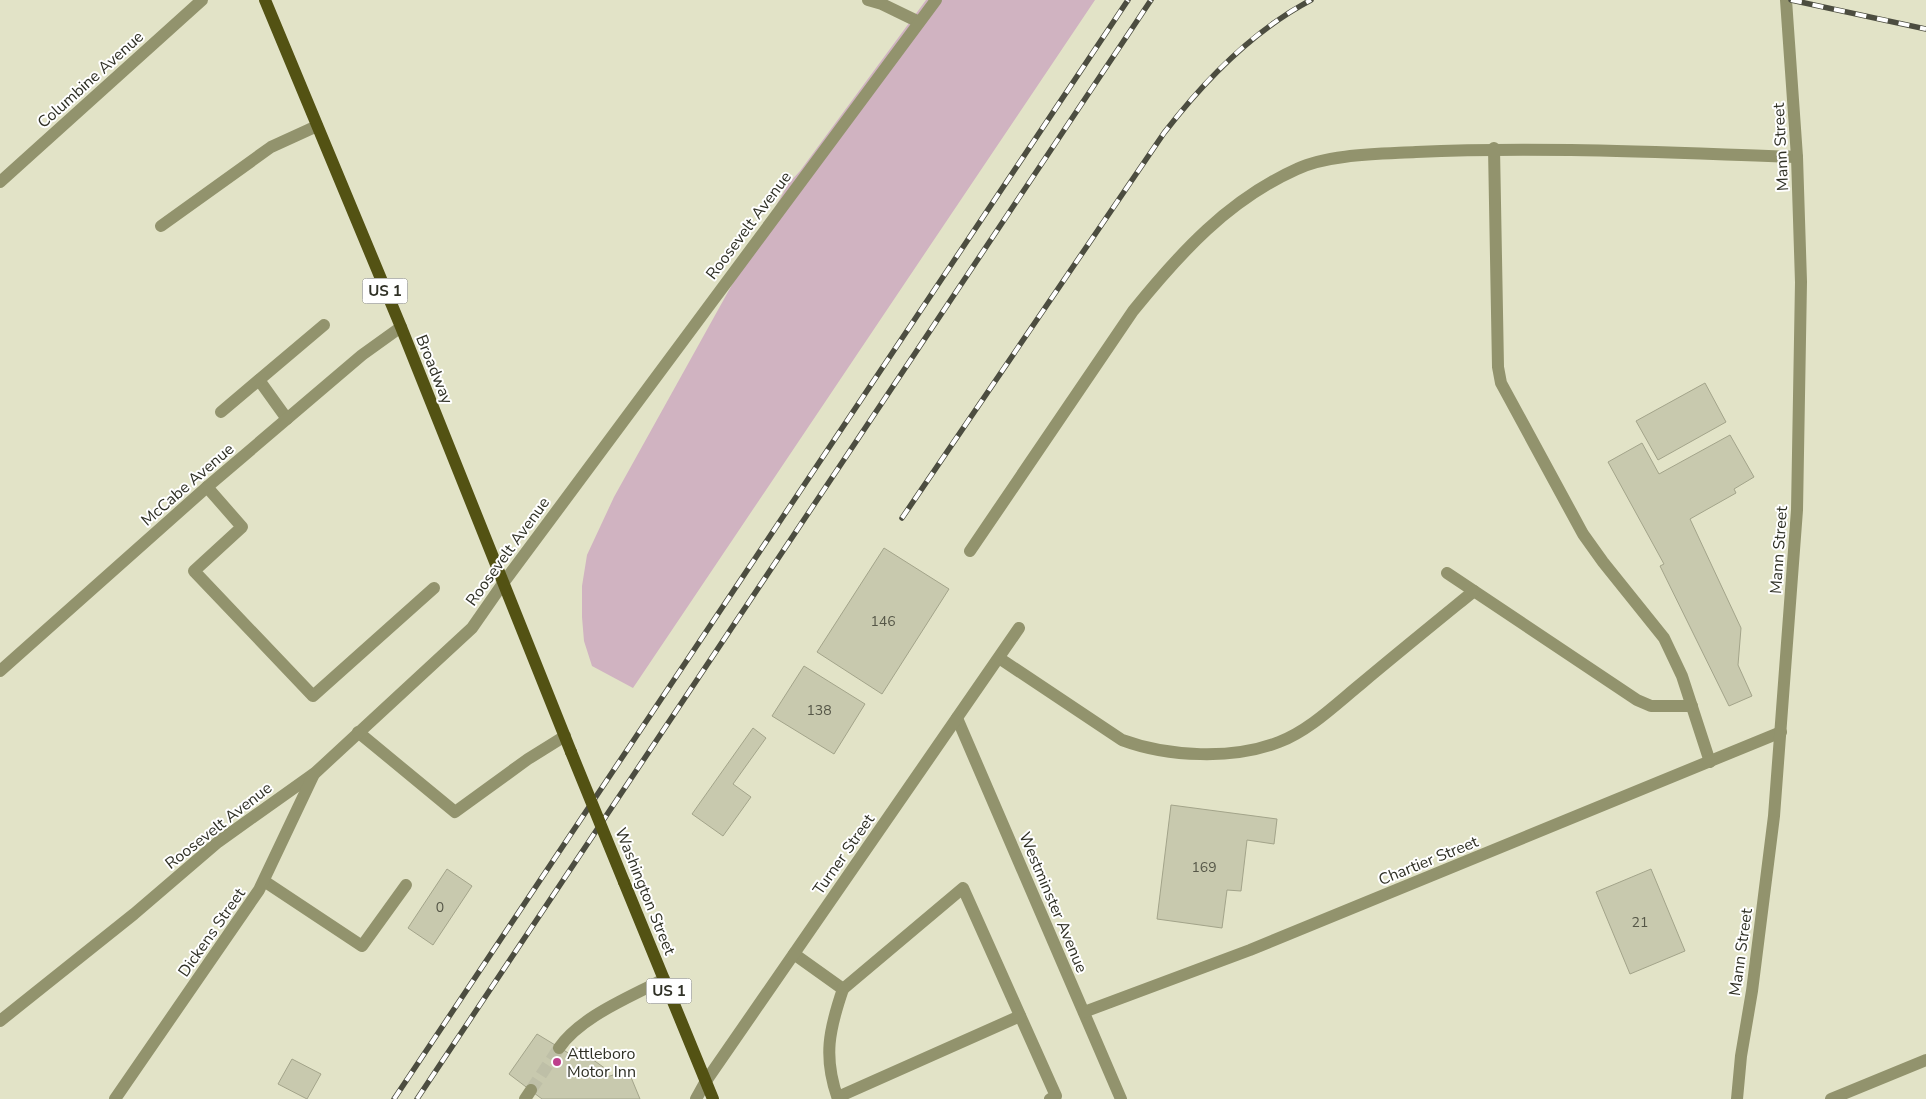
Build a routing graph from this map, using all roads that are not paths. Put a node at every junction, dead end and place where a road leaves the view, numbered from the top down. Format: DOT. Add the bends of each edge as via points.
graph roads {
  1 [pos="202,0"];
  2 [pos="265,0"];
  3 [pos="868,0"];
  4 [pos="936,0"];
  5 [pos="1786,0"];
  6 [pos="919,22"];
  7 [pos="317,126"];
  8 [pos="1494,148"];
  9 [pos="1797,157"];
  10 [pos="0,182"];
  11 [pos="161,226"];
  12 [pos="324,325"];
  13 [pos="400,327"];
  14 [pos="259,380"];
  15 [pos="221,412"];
  16 [pos="287,418"];
  17 [pos="207,487"];
  18 [pos="970,551"];
  19 [pos="1446,573"];
  20 [pos="504,582"];
  21 [pos="434,588"];
  22 [pos="1474,591"];
  23 [pos="1019,628"];
  24 [pos="999,658"];
  25 [pos="0,671"];
  26 [pos="1692,706"];
  27 [pos="957,718"];
  28 [pos="358,732"];
  29 [pos="1781,732"];
  30 [pos="565,736"];
  31 [pos="571,752"];
  32 [pos="1710,762"];
  33 [pos="315,773"];
  34 [pos="264,882"];
  35 [pos="406,885"];
  36 [pos="794,954"];
  37 [pos="664,978"];
  38 [pos="844,989"];
  39 [pos="1084,1012"];
  40 [pos="1020,1016"];
  41 [pos="0,1021"];
  42 [pos="559,1048"];
  43 [pos="1926,1060"];
  44 [pos="706,1081"];
  45 [pos="838,1098"];
  46 [pos="115,1099"];
  47 [pos="696,1099"];
  48 [pos="713,1099"];
  49 [pos="1050,1099"];
  50 [pos="1121,1099"];
  51 [pos="1737,1099"];
  52 [pos="1831,1099"];
  1 -- 10 [label="street, Columbine Avenue"];
  2 -- 7 [label="main road, Broadway / US 1"];
  3 -- 6 [label="street"];
  4 -- 6 [label="street, Roosevelt Avenue"];
  5 -- 9 [label="street, Mann Street"];
  6 -- 20 [label="street, Roosevelt Avenue"];
  7 -- 11 [label="street" via="271,146"];
  7 -- 13 [label="main road, Broadway / US 1"];
  8 -- 9 [label="street"];
  8 -- 18 [label="street" via="1337,159 1299,168 1226,210 1193,242 1134,311"];
  8 -- 26 [label="street" via="1498,367 1501,383 1583,534 1664,638"];
  9 -- 29 [label="street, Mann Street" via="1801,282 1800,450"];
  12 -- 14 [label="street"];
  13 -- 16 [label="street, McCabe Avenue"];
  13 -- 20 [label="main road, Broadway / US 1"];
  14 -- 15 [label="street"];
  14 -- 16 [label="street"];
  16 -- 17 [label="street, McCabe Avenue"];
  17 -- 21 [label="street" via="242,527 194,571 313,696"];
  17 -- 25 [label="street, McCabe Avenue"];
  19 -- 22 [label="street"];
  20 -- 28 [label="street, Roosevelt Avenue" via="472,628"];
  20 -- 30 [label="main road, Broadway / US 1"];
  22 -- 24 [label="street" via="1301,731 1260,749 1237,753 1161,750 1122,740"];
  22 -- 26 [label="street" via="1637,700 1651,706"];
  23 -- 24 [label="street, Turner Street"];
  24 -- 27 [label="street, Turner Street"];
  26 -- 32 [label="street"];
  27 -- 36 [label="street, Turner Street"];
  27 -- 39 [label="street, Westminster Avenue"];
  28 -- 30 [label="street" via="456,812"];
  28 -- 33 [label="street, Roosevelt Avenue"];
  29 -- 32 [label="street, Chartier Street"];
  29 -- 51 [label="street, Mann Street" via="1771,844"];
  30 -- 31 [label="main road, Broadway / US 1"];
  31 -- 37 [label="main road, Washington Street / US 1, bridge"];
  32 -- 39 [label="street, Chartier Street" via="1258,946"];
  33 -- 34 [label="street, Dickens Street"];
  33 -- 41 [label="street, Roosevelt Avenue" via="218,842"];
  34 -- 35 [label="street" via="362,946"];
  34 -- 46 [label="street, Dickens Street"];
  36 -- 38 [label="street"];
  36 -- 44 [label="street, Turner Street"];
  37 -- 42 [label="street" via="586,1022"];
  37 -- 44 [label="main road, Washington Street / US 1"];
  38 -- 40 [label="street" via="963,888"];
  38 -- 45 [label="street" via="828,1042 830,1068"];
  39 -- 50 [label="street, Westminster Avenue"];
  40 -- 45 [label="street"];
  40 -- 49 [label="street" via="1056,1096"];
  43 -- 52 [label="street"];
  44 -- 47 [label="street, Turner Street"];
  44 -- 48 [label="main road, Washington Street / US 1"];
}
